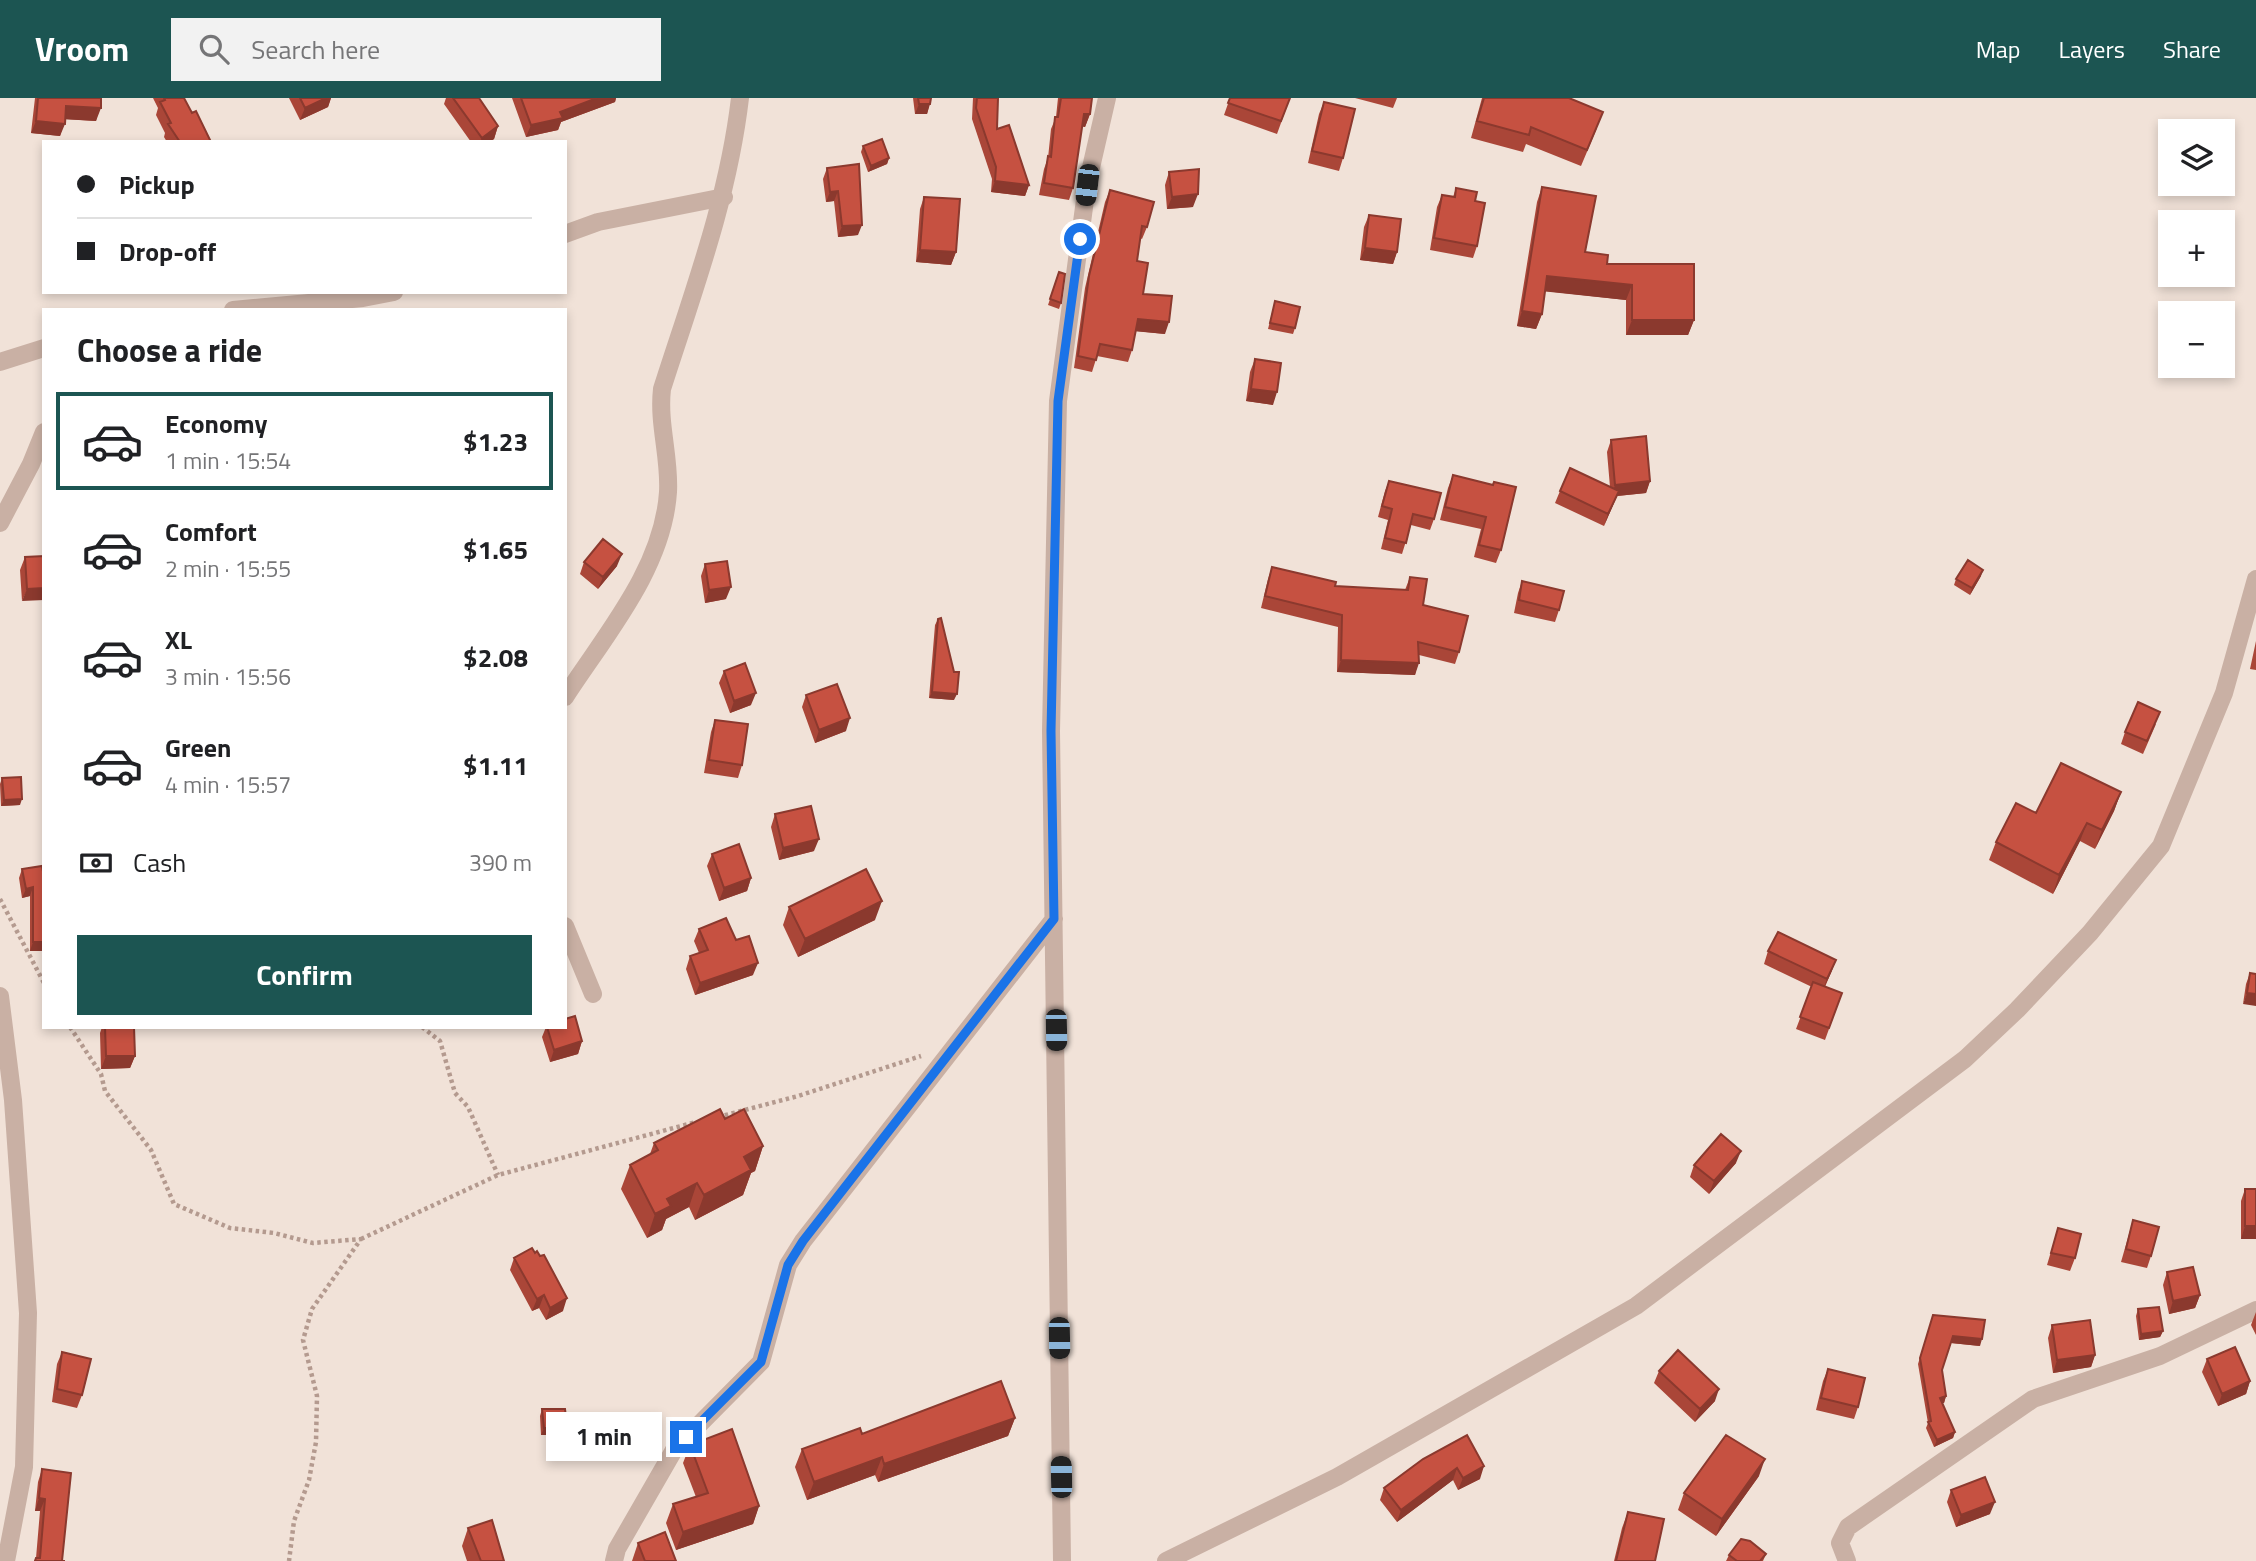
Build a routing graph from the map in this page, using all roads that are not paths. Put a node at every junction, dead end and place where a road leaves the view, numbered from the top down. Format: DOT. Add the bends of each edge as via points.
graph roads {
  1 [pos="740,98"];
  2 [pos="1107,98"];
  3 [pos="724,197"];
  4 [pos="567,233"];
  5 [pos="384,294"];
  6 [pos="255,308"];
  7 [pos="42,349"];
  8 [pos="0,362"];
  9 [pos="42,437"];
  10 [pos="0,523"];
  11 [pos="2256,579"];
  12 [pos="567,694"];
  13 [pos="1054,919"];
  14 [pos="567,931"];
  15 [pos="593,994"];
  16 [pos="0,996"];
  17 [pos="2256,1310"];
  18 [pos="6,1561"];
  19 [pos="614,1561"];
  20 [pos="1062,1561"];
  21 [pos="1166,1561"];
  22 [pos="1847,1561"];
  1 -- 3 [label="street"];
  2 -- 13 [label="street" via="1087,185 1058,401 1051,731"];
  3 -- 4 [label="street" via="597,222"];
  3 -- 12 [label="street" via="662,390 660,423 668,488 650,564"];
  5 -- 6 [label="street"];
  7 -- 8 [label="street"];
  9 -- 10 [label="street"];
  11 -- 21 [label="street" via="2224,693 2161,846 2090,933 1965,1059 1636,1306 1337,1478"];
  13 -- 19 [label="street" via="803,1241 788,1265 761,1362 674,1450"];
  13 -- 20 [label="street"];
  14 -- 15 [label="street"];
  16 -- 18 [label="street" via="13,1100 28,1313 24,1467"];
  17 -- 22 [label="street" via="2160,1356 2033,1399 1848,1527 1840,1543"];
}
